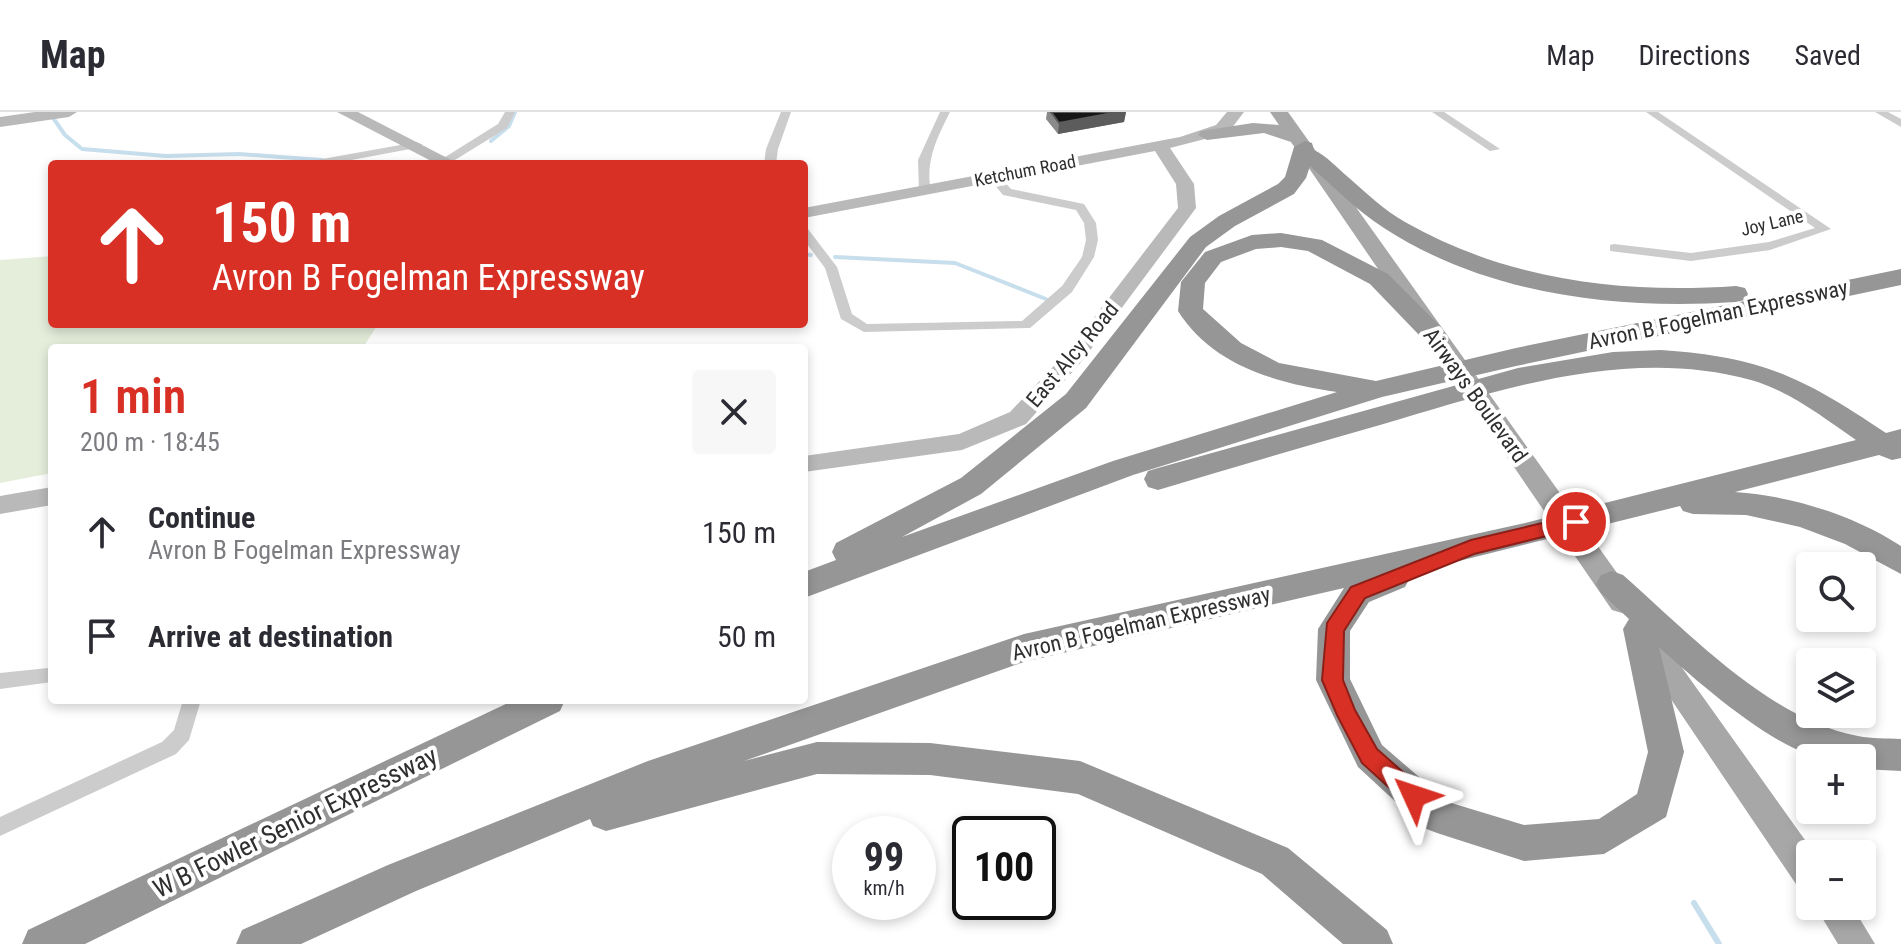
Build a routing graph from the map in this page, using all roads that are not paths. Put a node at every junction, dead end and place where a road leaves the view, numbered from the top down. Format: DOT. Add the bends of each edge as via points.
graph roads {
  1 [pos="345,112"];
  2 [pos="510,112"];
  3 [pos="786,112"];
  4 [pos="945,112"];
  5 [pos="1236,112"];
  6 [pos="1279,112"];
  7 [pos="1437,112"];
  8 [pos="1651,112"];
  9 [pos="1880,112"];
  10 [pos="56,114"];
  11 [pos="0,122"];
  12 [pos="1901,124"];
  13 [pos="1207,135"];
  14 [pos="417,145"];
  15 [pos="1160,146"];
  16 [pos="1305,147"];
  17 [pos="1494,149"];
  18 [pos="332,160"];
  19 [pos="443,160"];
  20 [pos="452,160"];
  21 [pos="771,160"];
  22 [pos="994,177"];
  23 [pos="925,191"];
  24 [pos="808,212"];
  25 [pos="808,237"];
  26 [pos="1614,248"];
  27 [pos="1901,277"];
  28 [pos="1838,288"];
  29 [pos="1429,330"];
  30 [pos="1524,365"];
  31 [pos="1379,389"];
  32 [pos="1414,392"];
  33 [pos="1901,439"];
  34 [pos="1901,457"];
  35 [pos="808,463"];
  36 [pos="48,497"];
  37 [pos="0,505"];
  38 [pos="1627,509"];
  39 [pos="928,539"];
  40 [pos="1471,547"];
  41 [pos="1901,562"];
  42 [pos="808,573"];
  43 [pos="808,584"];
  44 [pos="1612,584"];
  45 [pos="1639,629"];
  46 [pos="48,676"];
  47 [pos="0,681"];
  48 [pos="191,704"];
  49 [pos="540,704"];
  50 [pos="1901,755"];
  51 [pos="0,827"];
  52 [pos="1796,855"];
  53 [pos="402,878"];
  54 [pos="1842,920"];
  55 [pos="42,944"];
  56 [pos="256,944"];
  57 [pos="1373,944"];
  58 [pos="1858,944"];
  1 -- 14 [label="main road"];
  2 -- 20 [label="street" via="503,126"];
  3 -- 21 [label="street"];
  4 -- 23 [label="street" via="925,152"];
  5 -- 13 [label="main road, Ketchum Road" via="1222,129"];
  6 -- 16 [label="main road, Airways Boulevard"];
  7 -- 17 [label="street"];
  8 -- 26 [label="street, Joy Lane" via="1825,229 1770,246 1691,257"];
  9 -- 12 [label="street"];
  10 -- 11 [label="main road"];
  13 -- 15 [label="main road, Ketchum Road"];
  13 -- 16 [label="main road" via="1275,127"];
  14 -- 18 [label="street"];
  14 -- 19 [label="main road"];
  15 -- 22 [label="main road, Ketchum Road"];
  15 -- 35 [label="main road, East Alcy Road" via="1185,184 1187,208 1076,355 1018,418 962,442"];
  16 -- 28 [label="highway" via="1392,224 1468,260 1545,282 1600,293 1672,297"];
  16 -- 29 [label="main road, Airways Boulevard"];
  16 -- 42 [label="highway" via="1286,189 1198,242 1076,401 971,486"];
  22 -- 23 [label="main road, Ketchum Road"];
  22 -- 25 [label="street" via="1007,192 1080,207 1092,233 1091,250 1070,285 1025,325 864,328 846,316 831,267"];
  23 -- 24 [label="main road, Ketchum Road"];
  27 -- 28 [label="highway, Avron B Fogelman Expressway"];
  28 -- 30 [label="highway, Avron B Fogelman Expressway"];
  29 -- 31 [label="highway" via="1379,279 1314,245 1252,242 1213,257 1193,282 1190,311 1243,359 1278,374"];
  29 -- 44 [label="main road, Airways Boulevard"];
  30 -- 32 [label="highway"];
  30 -- 34 [label="highway" via="1674,359 1756,372 1814,399"];
  31 -- 32 [label="highway"];
  31 -- 39 [label="highway" via="1123,468"];
  32 -- 39 [label="highway" via="1043,511"];
  33 -- 38 [label="highway, Avron B Fogelman Expressway"];
  36 -- 37 [label="main road"];
  38 -- 40 [label="highway, Avron B Fogelman Expressway"];
  38 -- 41 [label="highway" via="1716,501 1810,518"];
  39 -- 43 [label="highway"];
  40 -- 45 [label="highway" via="1358,593 1334,629 1333,680 1347,715 1370,756 1437,816 1524,843 1604,836 1653,805 1666,752"];
  40 -- 53 [label="highway, Avron B Fogelman Expressway" via="1024,648 648,778"];
  44 -- 45 [label="main road, Airways Boulevard"];
  44 -- 50 [label="highway" via="1758,709 1814,740 1876,757"];
  45 -- 52 [label="main road, Airways Boulevard"];
  46 -- 47 [label="street"];
  48 -- 51 [label="street" via="182,734 169,748"];
  49 -- 55 [label="highway, W B Fowler Senior Expressway"];
  53 -- 56 [label="highway"];
  53 -- 57 [label="highway" via="642,803 817,758 930,759 1080,778 1275,861"];
  54 -- 58 [label="main road"];
}
